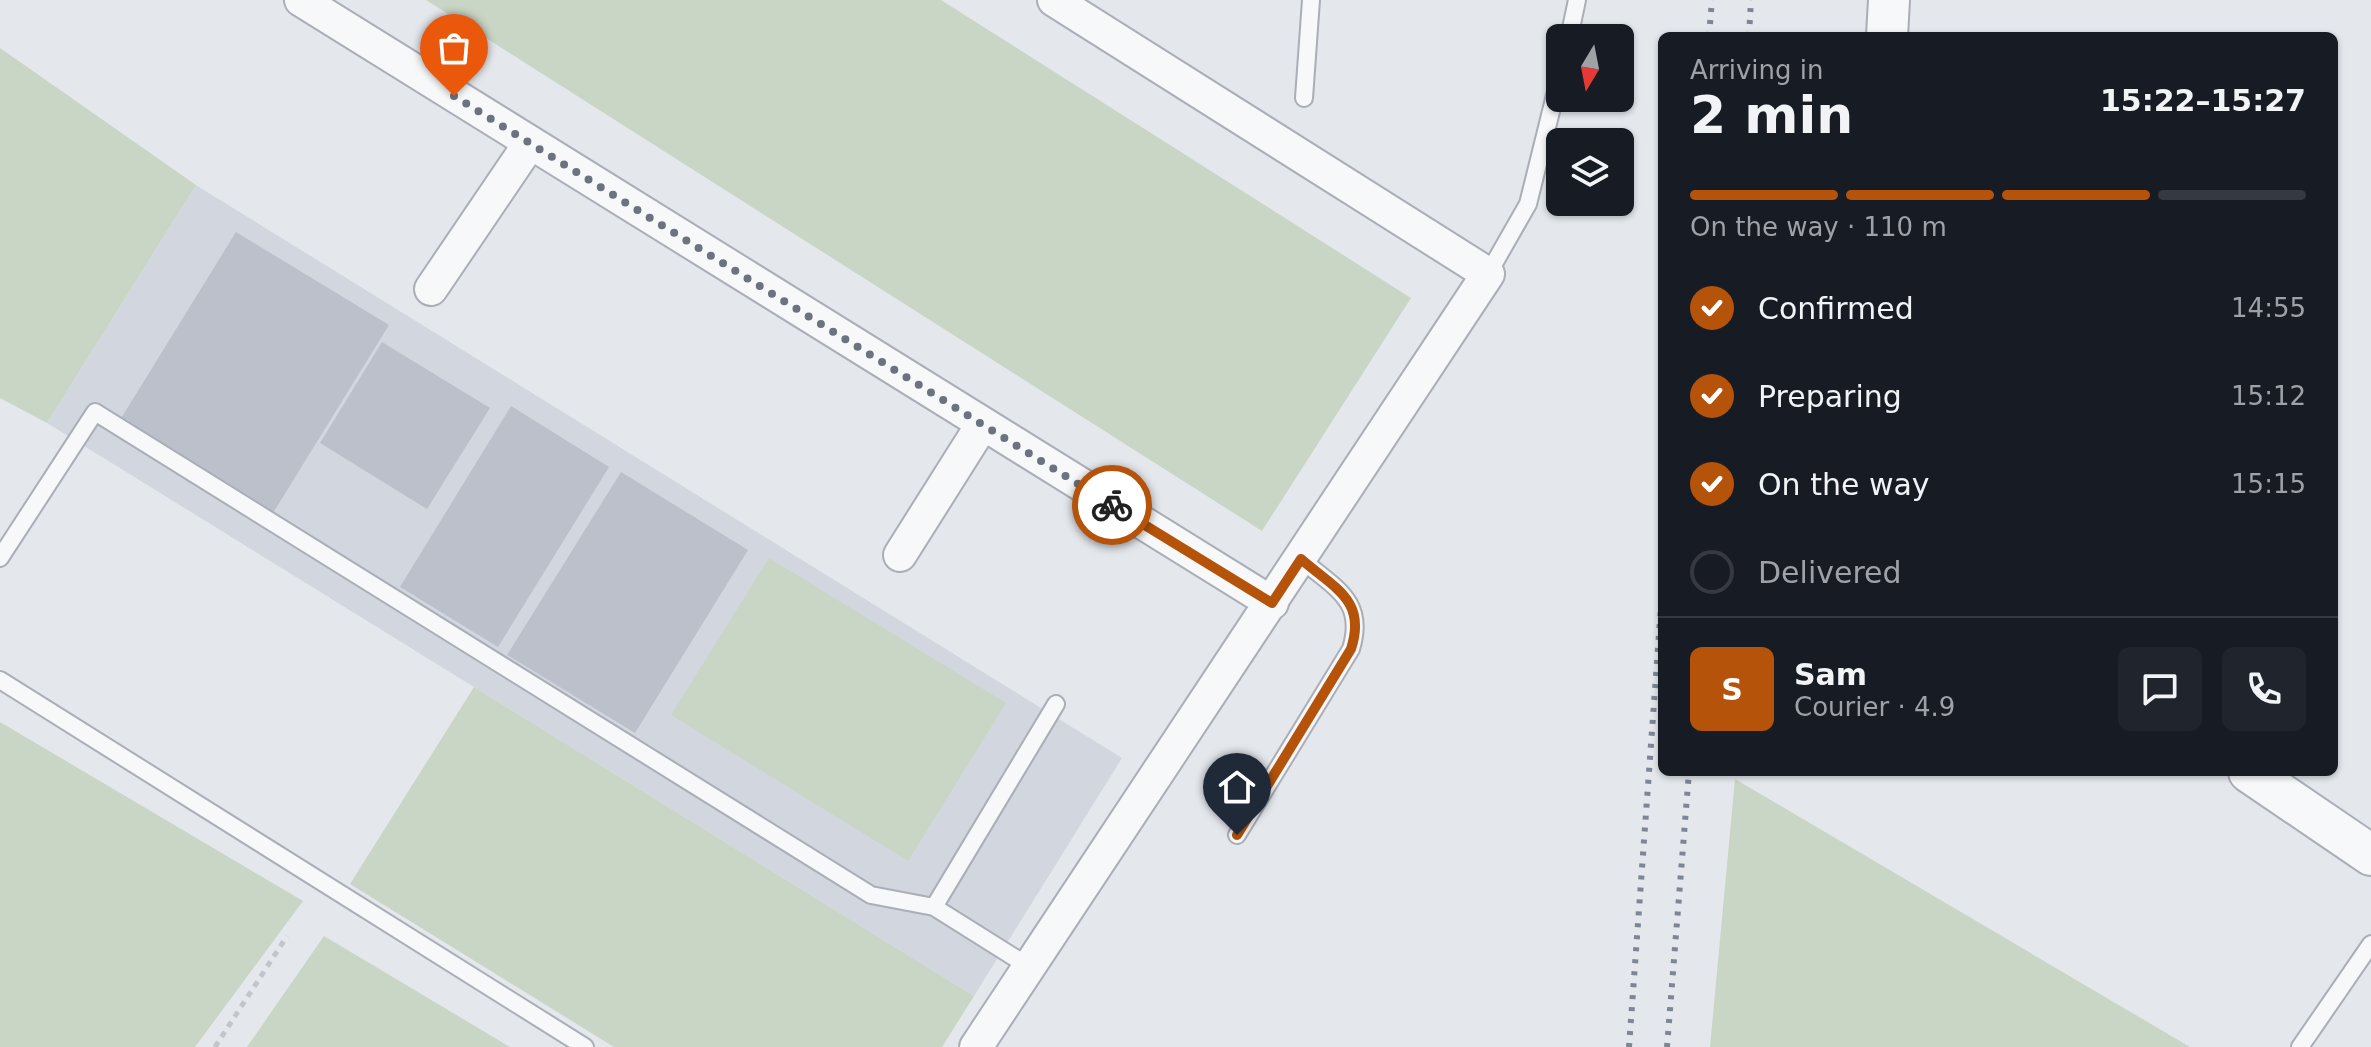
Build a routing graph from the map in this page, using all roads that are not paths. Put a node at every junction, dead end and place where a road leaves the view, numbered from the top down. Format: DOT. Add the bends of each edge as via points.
graph roads {
  1 [pos="301,0"];
  2 [pos="1054,0"];
  3 [pos="1311,0"];
  4 [pos="1577,0"];
  5 [pos="1889,0"];
  6 [pos="1572,24"];
  7 [pos="1887,32"];
  8 [pos="1304,98"];
  9 [pos="1551,112"];
  10 [pos="530,143"];
  11 [pos="1488,274"];
  12 [pos="431,289"];
  13 [pos="982,425"];
  14 [pos="900,555"];
  15 [pos="0,558"];
  16 [pos="1301,559"];
  17 [pos="1272,603"];
  18 [pos="0,680"];
  19 [pos="1056,704"];
  20 [pos="2255,776"];
  21 [pos="1237,835"];
  22 [pos="2371,855"];
  23 [pos="934,907"];
  24 [pos="2371,944"];
  25 [pos="1028,966"];
  26 [pos="585,1047"];
  27 [pos="976,1047"];
  28 [pos="2300,1047"];
  1 -- 10 [label="street"];
  2 -- 11 [label="street"];
  3 -- 8 [label="lane"];
  4 -- 6 [label="lane"];
  5 -- 7 [label="street"];
  9 -- 11 [label="lane" via="1528,204"];
  10 -- 12 [label="street"];
  10 -- 13 [label="street"];
  11 -- 16 [label="street"];
  13 -- 14 [label="street"];
  13 -- 17 [label="street"];
  15 -- 23 [label="lane" via="95,412 871,895"];
  16 -- 17 [label="street"];
  16 -- 21 [label="lane" via="1352,605 1357,628 1351,649"];
  17 -- 25 [label="street"];
  18 -- 26 [label="lane"];
  19 -- 23 [label="lane"];
  20 -- 22 [label="street"];
  23 -- 25 [label="lane"];
  24 -- 28 [label="lane"];
  25 -- 27 [label="street"];
}
